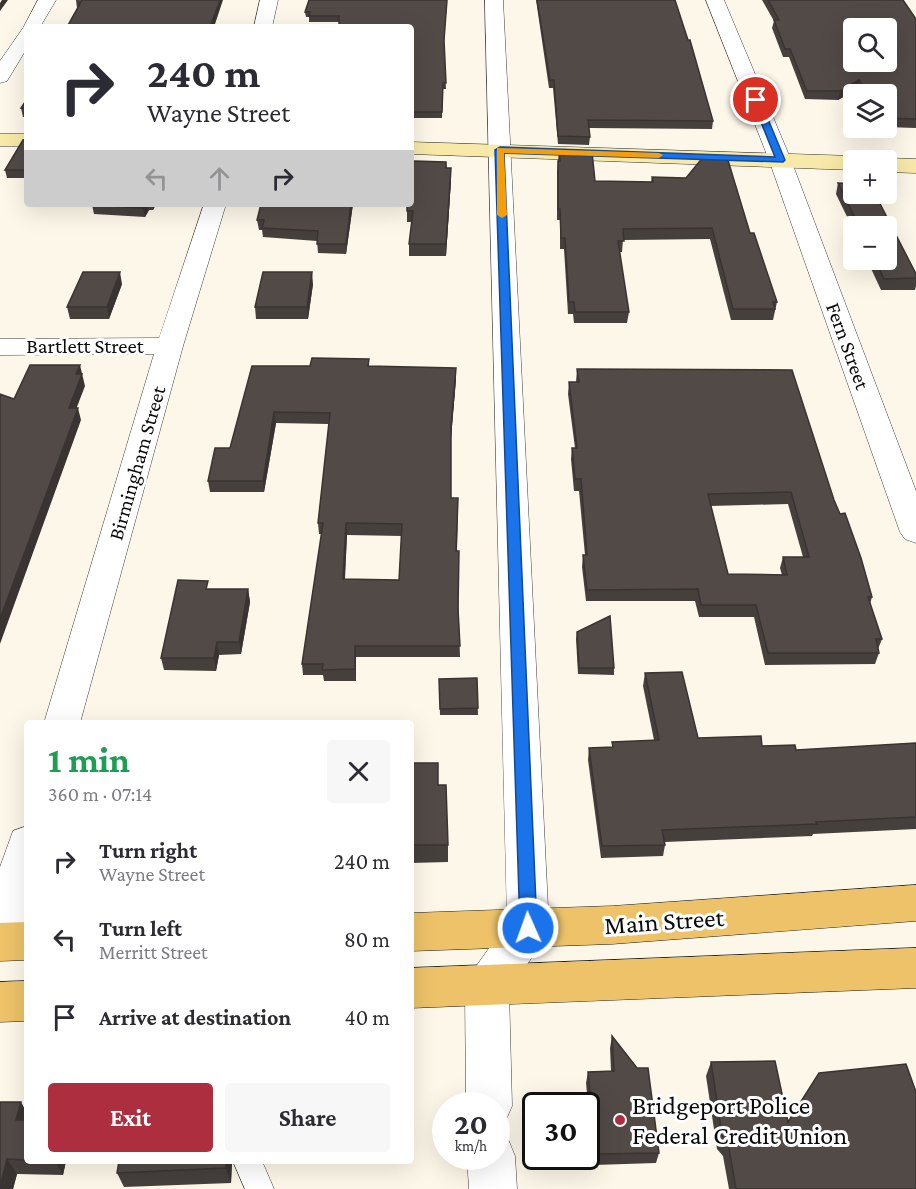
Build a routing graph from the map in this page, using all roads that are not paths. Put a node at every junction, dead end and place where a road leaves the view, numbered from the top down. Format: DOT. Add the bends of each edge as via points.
graph roads {
  1 [pos="47,0"];
  2 [pos="269,0"];
  3 [pos="494,0"];
  4 [pos="715,0"];
  5 [pos="33,24"];
  6 [pos="264,24"];
  7 [pos="24,38"];
  8 [pos="0,77"];
  9 [pos="0,140"];
  10 [pos="24,140"];
  11 [pos="414,148"];
  12 [pos="500,150"];
  13 [pos="780,160"];
  14 [pos="843,163"];
  15 [pos="897,165"];
  16 [pos="916,166"];
  17 [pos="214,207"];
  18 [pos="171,346"];
  19 [pos="0,347"];
  20 [pos="916,531"];
  21 [pos="63,720"];
  22 [pos="24,853"];
  23 [pos="916,903"];
  24 [pos="528,928"];
  25 [pos="414,932"];
  26 [pos="0,936"];
  27 [pos="24,941"];
  28 [pos="0,942"];
  29 [pos="916,968"];
  30 [pos="487,986"];
  31 [pos="414,988"];
  32 [pos="24,1001"];
  33 [pos="0,1002"];
  34 [pos="489,1092"];
  35 [pos="248,1164"];
  36 [pos="492,1170"];
  37 [pos="260,1189"];
  38 [pos="493,1189"];
  1 -- 5 [label="street"];
  2 -- 6 [label="street"];
  3 -- 12 [label="street"];
  4 -- 13 [label="street, Fern Street"];
  7 -- 8 [label="street"];
  9 -- 10 [label="street"];
  11 -- 12 [label="street"];
  12 -- 13 [label="street"];
  12 -- 24 [label="street"];
  13 -- 14 [label="street"];
  13 -- 20 [label="street, Fern Street"];
  15 -- 16 [label="street"];
  17 -- 18 [label="street, Birmingham Street"];
  18 -- 19 [label="street, Bartlett Street"];
  18 -- 21 [label="street, Birmingham Street"];
  22 -- 26 [label="street"];
  23 -- 24 [label="main road, Main Street" via="612,926"];
  24 -- 25 [label="main road, Main Street"];
  24 -- 30 [label="street"];
  27 -- 28 [label="main road"];
  29 -- 30 [label="main road"];
  30 -- 31 [label="main road"];
  30 -- 34 [label="street"];
  32 -- 33 [label="main road"];
  35 -- 37 [label="lane"];
  36 -- 38 [label="street"];
}
